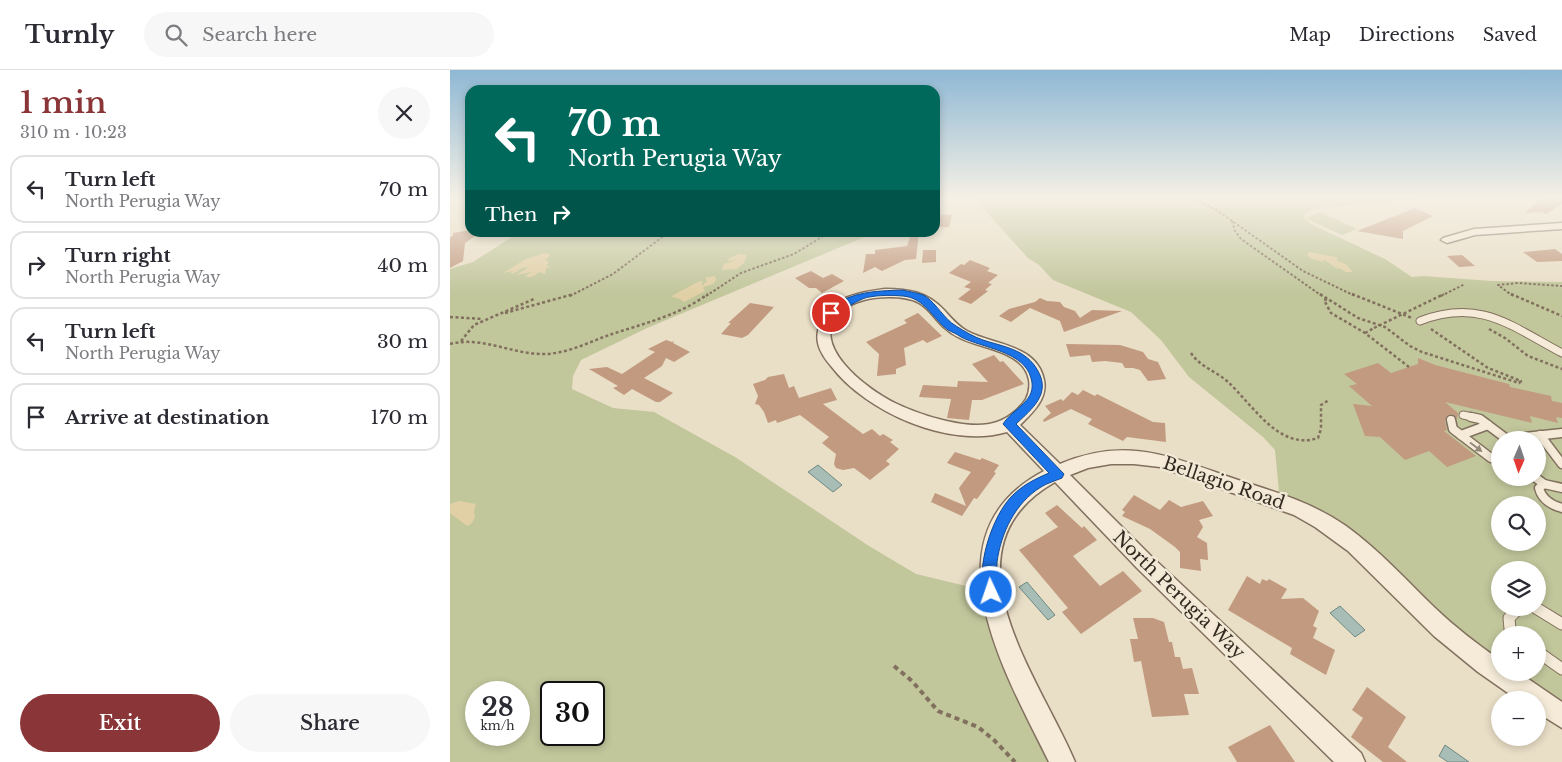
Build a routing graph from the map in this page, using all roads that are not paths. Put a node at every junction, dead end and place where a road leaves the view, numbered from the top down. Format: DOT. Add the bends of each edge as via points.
graph roads {
  1 [pos="1514,229"];
  2 [pos="1447,240"];
  3 [pos="1420,321"];
  4 [pos="1562,353"];
  5 [pos="1463,415"];
  6 [pos="1451,420"];
  7 [pos="1008,424"];
  8 [pos="1488,425"];
  9 [pos="1496,431"];
  10 [pos="1562,433"];
  11 [pos="1546,434"];
  12 [pos="1461,435"];
  13 [pos="1546,443"];
  14 [pos="1491,458"];
  15 [pos="1562,464"];
  16 [pos="1058,474"];
  17 [pos="1546,484"];
  18 [pos="1542,486"];
  19 [pos="1562,488"];
  20 [pos="1562,508"];
  21 [pos="1546,614"];
  22 [pos="1562,624"];
  23 [pos="1546,658"];
  24 [pos="1562,669"];
  25 [pos="1562,716"];
  26 [pos="1062,762"];
  27 [pos="1352,762"];
  1 -- 2 [label="street" via="1474,232"];
  3 -- 4 [label="lane" via="1435,313 1486,314"];
  5 -- 8 [label="lane" via="1480,419"];
  6 -- 12 [label="lane" via="1453,429"];
  7 -- 7 [label="street" via="1037,394 1037,378 1030,365 1017,354 950,327 922,298 903,293 867,294 831,313 824,332 824,344 841,371 872,397 907,416 961,430 985,430"];
  7 -- 16 [label="street, North Perugia Way"];
  8 -- 9 [label="lane"];
  8 -- 12 [label="lane"];
  10 -- 11 [label="lane"];
  12 -- 14 [label="lane, one-way"];
  13 -- 15 [label="lane"];
  16 -- 25 [label="street, Bellagio Road" via="1087,461 1108,458 1158,460 1263,494 1321,520 1382,569 1443,630"];
  16 -- 26 [label="street, Bellagio Road" via="1036,484 1016,500 995,540 990,564 991,592 1005,645"];
  16 -- 27 [label="street, North Perugia Way" via="1144,562"];
  17 -- 19 [label="lane"];
  18 -- 20 [label="lane" via="1541,496"];
  21 -- 22 [label="lane"];
  23 -- 24 [label="lane"];
}
